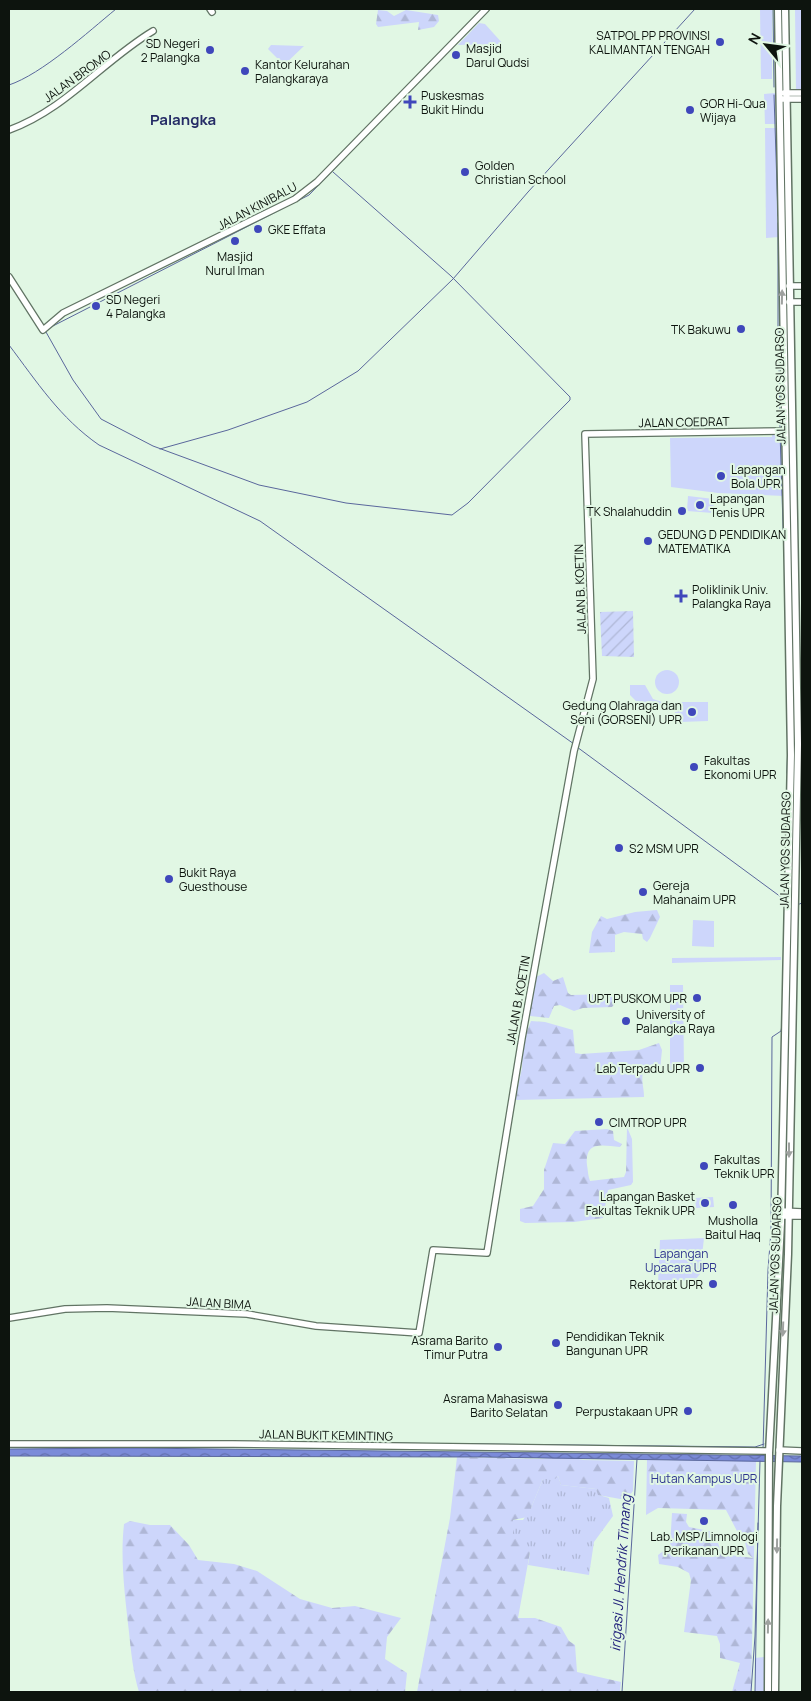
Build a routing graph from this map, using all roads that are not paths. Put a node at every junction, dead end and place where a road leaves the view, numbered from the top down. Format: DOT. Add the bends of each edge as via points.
graph roads {
  1 [pos="486,9"];
  2 [pos="778,9"];
  3 [pos="785,9"];
  4 [pos="152,31"];
  5 [pos="802,93"];
  6 [pos="783,96"];
  7 [pos="802,99"];
  8 [pos="9,130"];
  9 [pos="784,168"];
  10 [pos="9,277"];
  11 [pos="789,286"];
  12 [pos="802,286"];
  13 [pos="789,302"];
  14 [pos="802,302"];
  15 [pos="786,361"];
  16 [pos="784,431"];
  17 [pos="585,434"];
  18 [pos="794,735"];
  19 [pos="787,1100"];
  20 [pos="802,1212"];
  21 [pos="781,1214"];
  22 [pos="789,1214"];
  23 [pos="802,1216"];
  24 [pos="433,1250"];
  25 [pos="9,1318"];
  26 [pos="778,1390"];
  27 [pos="9,1444"];
  28 [pos="802,1451"];
  29 [pos="768,1452"];
  30 [pos="779,1452"];
  31 [pos="769,1522"];
  32 [pos="777,1522"];
  33 [pos="768,1652"];
  34 [pos="776,1653"];
  35 [pos="768,1692"];
  36 [pos="776,1692"];
  1 -- 10 [label="street, JALAN KINIBALU" via="304,193 63,313 43,330"];
  2 -- 6 [label="main road, JALAN YOS SUDARSO"];
  3 -- 6 [label="main road, JALAN YOS SUDARSO"];
  4 -- 8 [label="street, JALAN BROMO" via="69,96 23,125"];
  5 -- 6 [label="street"];
  6 -- 7 [label="street"];
  6 -- 9 [label="main road, JALAN YOS SUDARSO"];
  9 -- 11 [label="main road, JALAN YOS SUDARSO"];
  15 -- 9 [label="main road, JALAN YOS SUDARSO, one-way"];
  11 -- 12 [label="street"];
  11 -- 13 [label="main road, JALAN YOS SUDARSO"];
  13 -- 14 [label="street"];
  13 -- 15 [label="main road, JALAN YOS SUDARSO"];
  15 -- 16 [label="main road, JALAN YOS SUDARSO"];
  15 -- 18 [label="main road, JALAN YOS SUDARSO"];
  16 -- 17 [label="street, JALAN COEDRAT"];
  16 -- 18 [label="main road, JALAN YOS SUDARSO"];
  17 -- 24 [label="street, JALAN B. KOETIN" via="593,679 574,751 487,1253"];
  18 -- 19 [label="main road, JALAN YOS SUDARSO"];
  19 -- 21 [label="main road, JALAN YOS SUDARSO"];
  19 -- 22 [label="main road, JALAN YOS SUDARSO, one-way"];
  20 -- 22 [label="street"];
  21 -- 22 [label="street"];
  21 -- 26 [label="main road, JALAN YOS SUDARSO"];
  22 -- 23 [label="street"];
  22 -- 26 [label="main road, JALAN YOS SUDARSO, one-way"];
  24 -- 25 [label="street, JALAN BIMA" via="419,1333 316,1326 270,1317 166,1311 65,1309"];
  26 -- 29 [label="main road, JALAN YOS SUDARSO"];
  26 -- 30 [label="main road, JALAN YOS SUDARSO"];
  27 -- 29 [label="street, JALAN BUKIT KEMINTING" via="642,1448"];
  28 -- 30 [label="street"];
  29 -- 31 [label="main road, JALAN YOS SUDARSO"];
  30 -- 32 [label="main road, JALAN YOS SUDARSO"];
  31 -- 32 [label="main road"];
  33 -- 31 [label="main road, one-way"];
  32 -- 34 [label="main road, JALAN YOS SUDARSO, one-way"];
  33 -- 34 [label="main road"];
  33 -- 35 [label="main road"];
  34 -- 36 [label="main road, JALAN YOS SUDARSO"];
}
